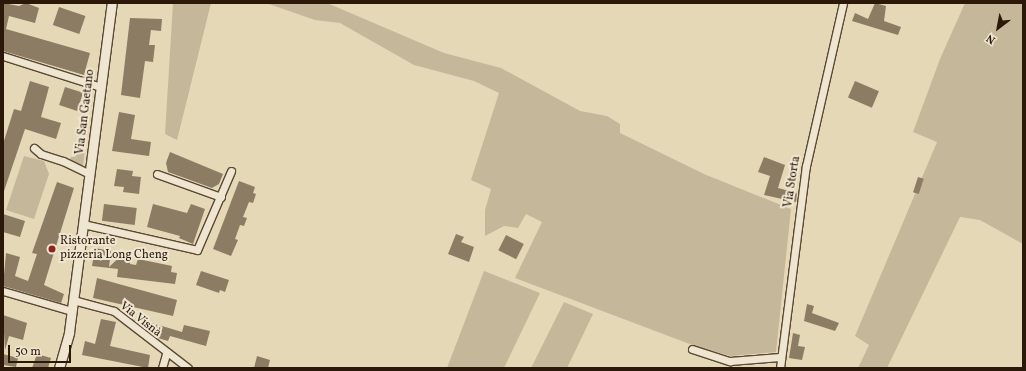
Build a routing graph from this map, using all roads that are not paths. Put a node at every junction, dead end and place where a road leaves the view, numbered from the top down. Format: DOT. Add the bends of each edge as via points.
graph roads {
  1 [pos="112,3"];
  2 [pos="843,3"];
  3 [pos="3,56"];
  4 [pos="101,87"];
  5 [pos="34,148"];
  6 [pos="231,171"];
  7 [pos="90,174"];
  8 [pos="157,174"];
  9 [pos="221,197"];
  10 [pos="83,224"];
  11 [pos="3,291"];
  12 [pos="73,300"];
  13 [pos="72,311"];
  14 [pos="692,349"];
  15 [pos="166,354"];
  16 [pos="780,357"];
  17 [pos="59,368"];
  18 [pos="162,368"];
  19 [pos="188,368"];
  20 [pos="780,368"];
  1 -- 4 [label="street, Via San Gaetano"];
  2 -- 16 [label="street, Via Storta" via="806,166"];
  3 -- 4 [label="street"];
  4 -- 7 [label="street, Via San Gaetano"];
  5 -- 7 [label="street" via="40,154 63,161"];
  6 -- 9 [label="street"];
  7 -- 10 [label="street, Via San Gaetano"];
  8 -- 9 [label="street"];
  9 -- 10 [label="street" via="197,250"];
  10 -- 12 [label="street, Via San Gaetano"];
  11 -- 13 [label="street"];
  12 -- 13 [label="street, Via San Gaetano"];
  12 -- 15 [label="street, Via Visnà" via="114,311"];
  13 -- 17 [label="street, Via San Gaetano"];
  14 -- 16 [label="street" via="730,361"];
  15 -- 18 [label="street"];
  15 -- 19 [label="street, Via Visnà"];
  16 -- 20 [label="street, Via Storta"];
}
